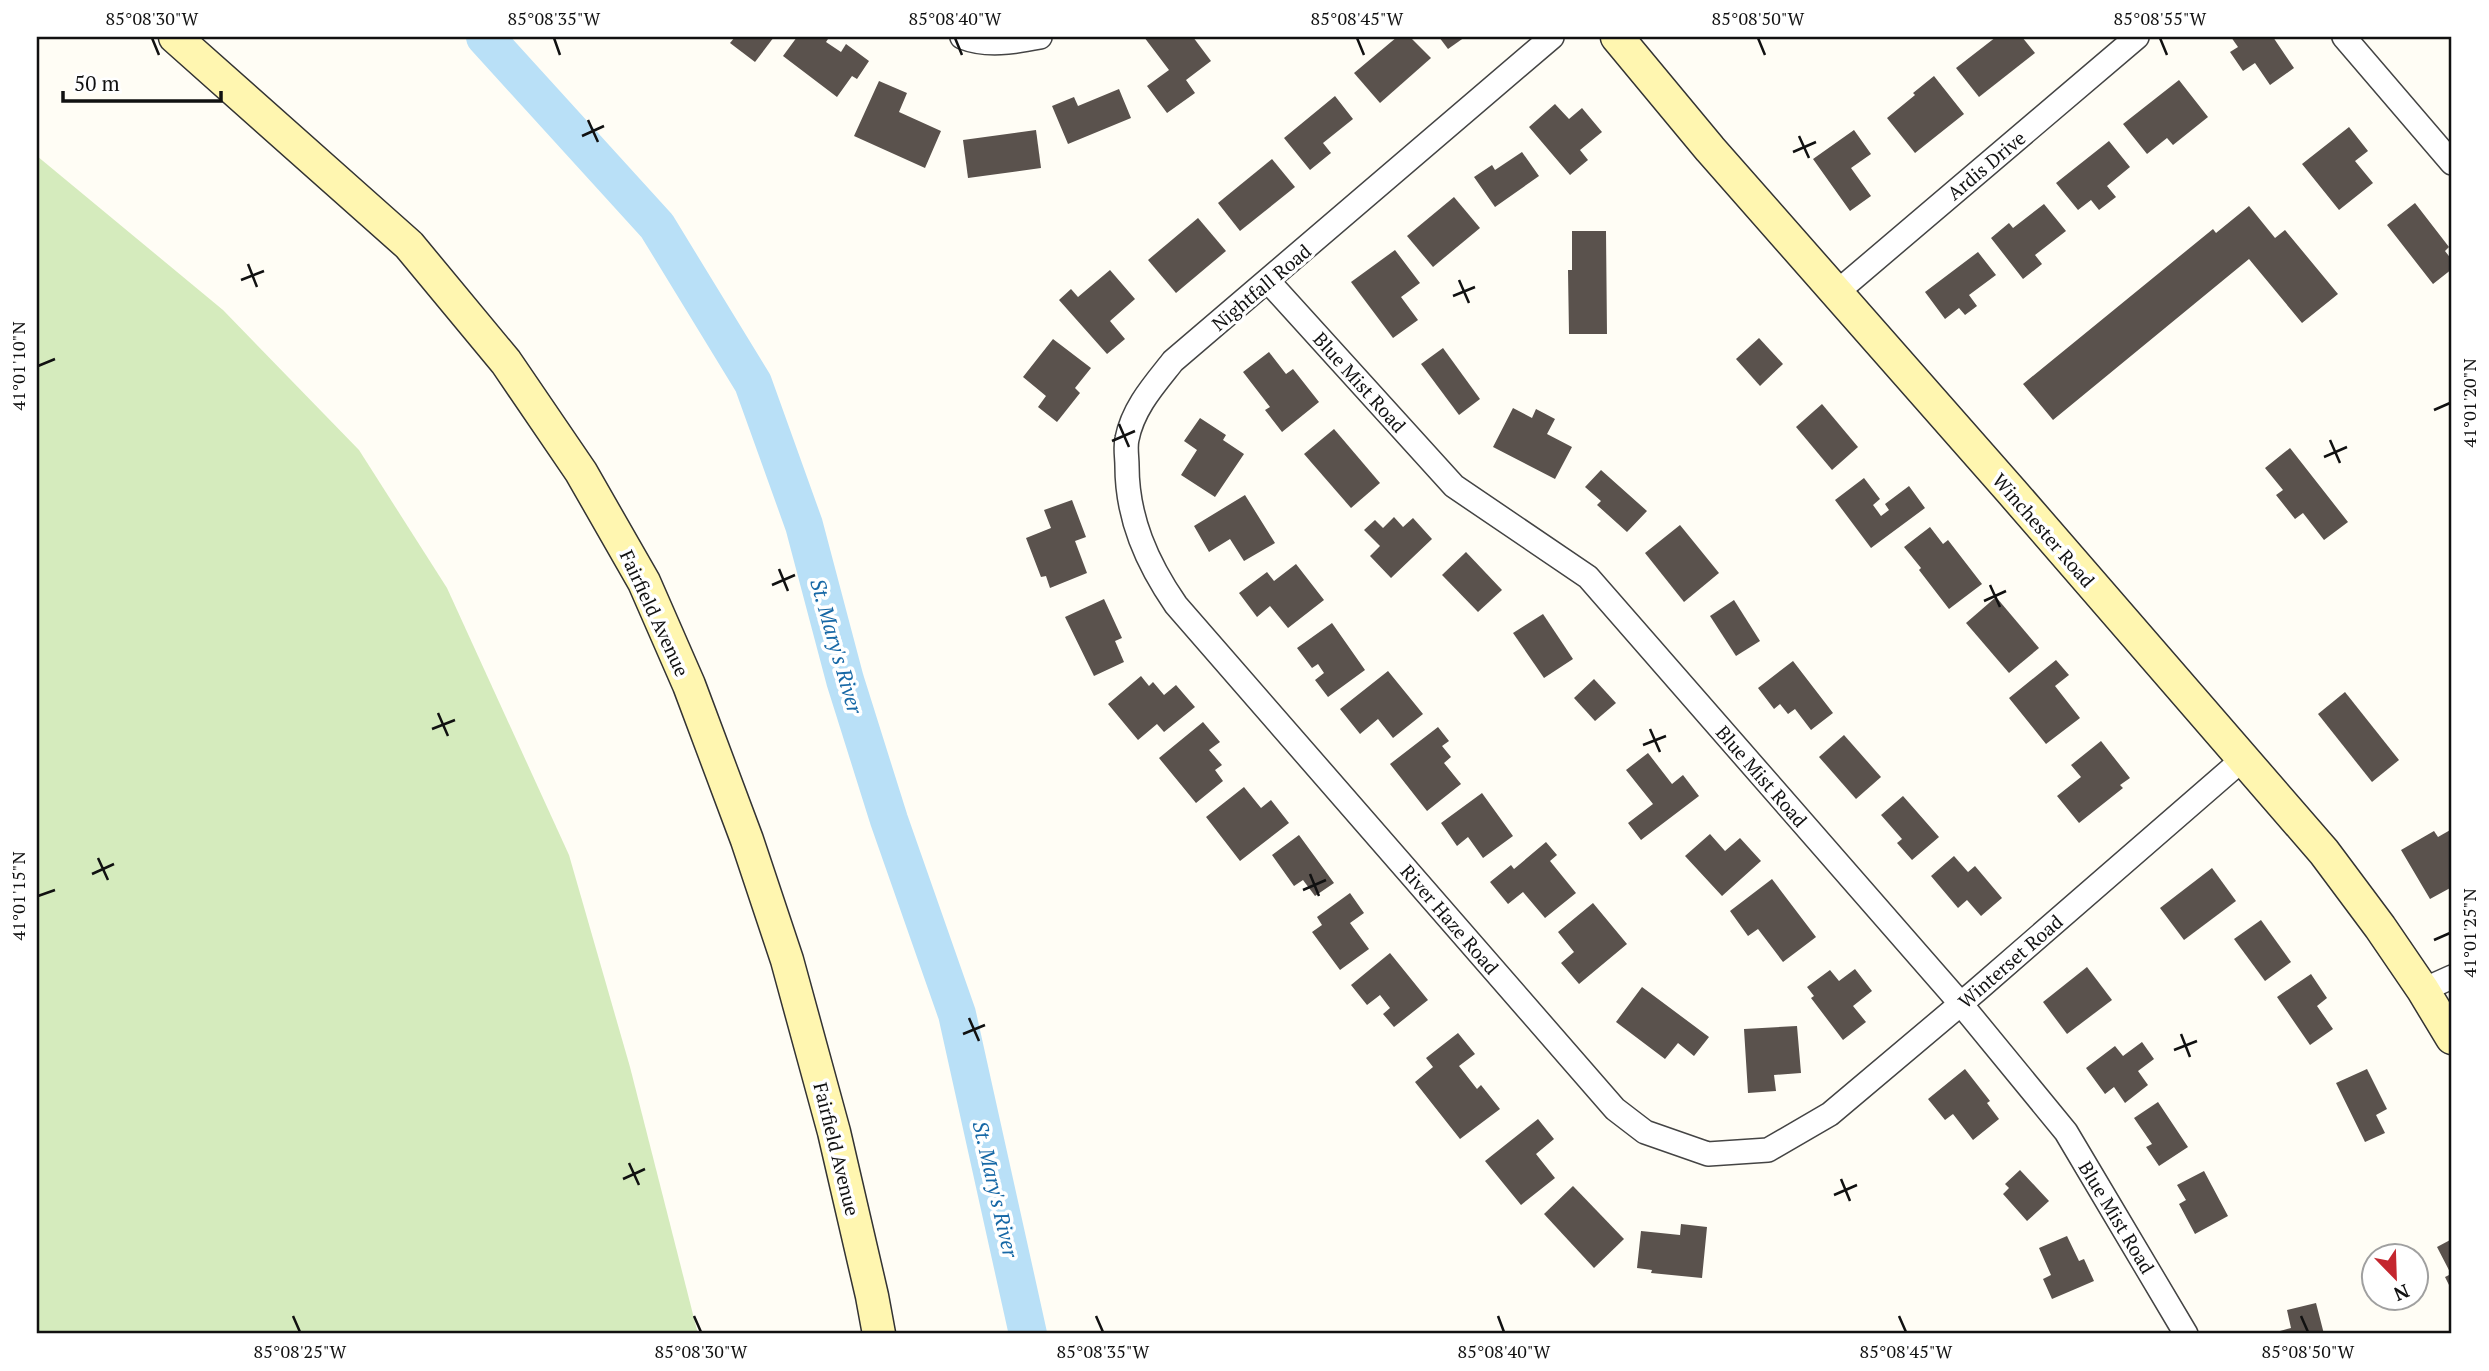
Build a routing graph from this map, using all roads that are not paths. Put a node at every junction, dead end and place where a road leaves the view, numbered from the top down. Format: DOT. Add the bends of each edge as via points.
graph roads {
  1 [pos="175,37"];
  2 [pos="962,37"];
  3 [pos="1040,37"];
  4 [pos="1552,37"];
  5 [pos="1617,37"];
  6 [pos="2137,37"];
  7 [pos="2344,37"];
  8 [pos="2452,163"];
  9 [pos="1268,281"];
  10 [pos="1836,293"];
  11 [pos="1176,605"];
  12 [pos="2243,759"];
  13 [pos="2452,977"];
  14 [pos="2423,990"];
  15 [pos="1961,1004"];
  16 [pos="2452,1038"];
  17 [pos="1768,1150"];
  18 [pos="879,1334"];
  19 [pos="2186,1334"];
  1 -- 18 [label="main road, Fairfield Avenue" via="409,245 506,362 581,472 644,582 689,685 787,960 834,1132"];
  2 -- 3 [label="street" via="1005,43"];
  4 -- 9 [label="street, Nightfall Road"];
  5 -- 10 [label="main road, Winchester Road"];
  6 -- 10 [label="street, Ardis Drive"];
  7 -- 8 [label="street"];
  9 -- 11 [label="street, Nightfall Road" via="1173,361 1143,399 1127,439 1127,486 1140,543"];
  9 -- 15 [label="street, Blue Mist Road" via="1454,486 1588,577"];
  10 -- 12 [label="main road, Winchester Road"];
  11 -- 17 [label="street, River Haze Road" via="1615,1109 1645,1132 1708,1154"];
  12 -- 14 [label="main road, Winchester Road" via="2324,852"];
  12 -- 15 [label="street, Winterset Road"];
  13 -- 14 [label="street"];
  14 -- 16 [label="main road, Winchester Road"];
  15 -- 17 [label="street, Winterset Road" via="1830,1114"];
  15 -- 19 [label="street, Blue Mist Road" via="2066,1132"];
}
